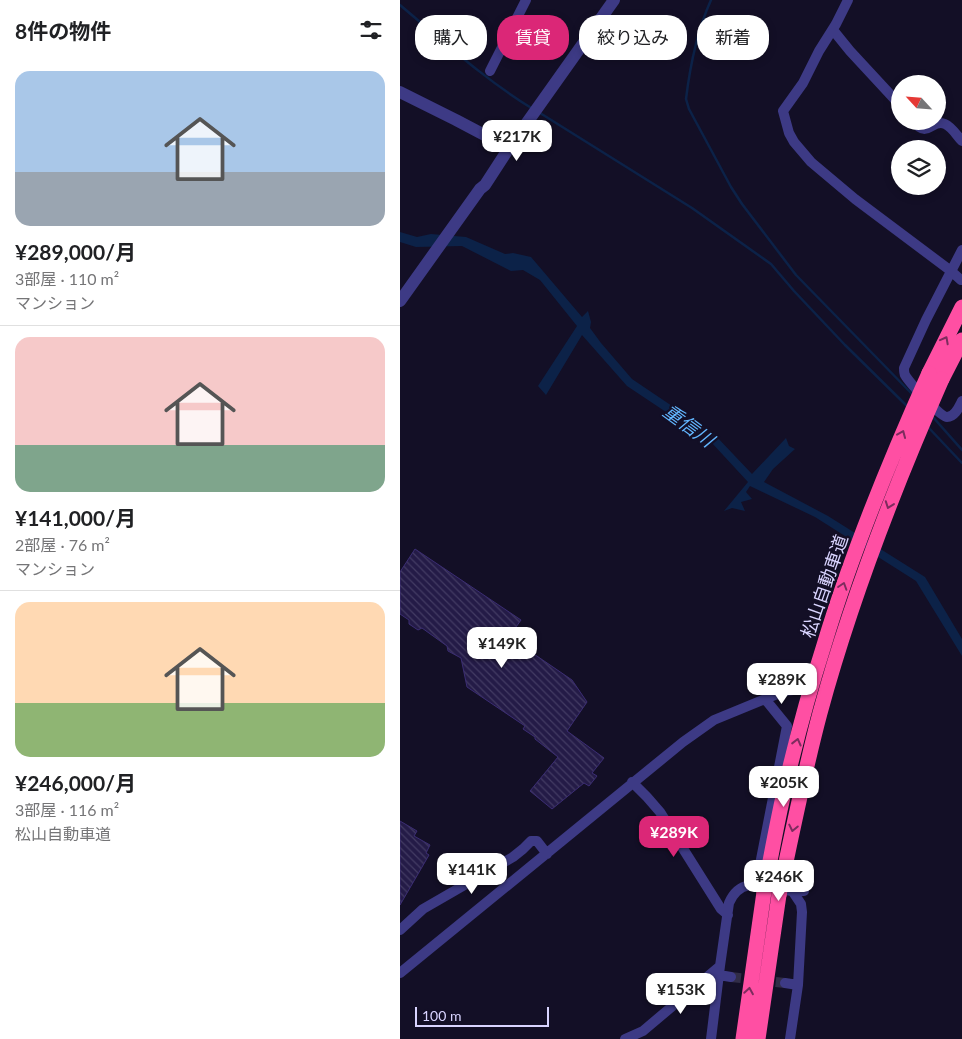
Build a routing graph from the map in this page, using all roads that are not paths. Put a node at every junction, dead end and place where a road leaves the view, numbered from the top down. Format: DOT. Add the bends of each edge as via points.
graph roads {
  1 [pos="526,0"];
  2 [pos="614,0"];
  3 [pos="848,0"];
  4 [pos="833,30"];
  5 [pos="490,71"];
  6 [pos="400,92"];
  7 [pos="891,95"];
  8 [pos="946,125"];
  9 [pos="962,141"];
  10 [pos="509,148"];
  11 [pos="962,250"];
  12 [pos="951,271"];
  13 [pos="961,280"];
  14 [pos="400,301"];
  15 [pos="962,307"];
  16 [pos="962,340"];
  17 [pos="935,376"];
  18 [pos="962,401"];
  19 [pos="793,690"];
  20 [pos="765,699"];
  21 [pos="632,782"];
  22 [pos="547,854"];
  23 [pos="779,891"];
  24 [pos="728,915"];
  25 [pos="400,930"];
  26 [pos="719,971"];
  27 [pos="400,973"];
  28 [pos="732,977"];
  29 [pos="785,982"];
  30 [pos="798,985"];
  31 [pos="625,1039"];
  32 [pos="711,1039"];
  33 [pos="743,1039"];
  34 [pos="758,1039"];
  35 [pos="790,1039"];
  1 -- 5 [label="street"];
  2 -- 10 [label="street"];
  3 -- 4 [label="street"];
  4 -- 7 [label="street"];
  4 -- 12 [label="street" via="783,111 789,133 811,162"];
  6 -- 10 [label="street"];
  8 -- 9 [label="street"];
  10 -- 14 [label="street"];
  11 -- 12 [label="street"];
  12 -- 13 [label="street"];
  12 -- 18 [label="street" via="922,328 904,374 943,416 954,414"];
  17 -- 15 [label="highway, 松山自動車道, one-way"];
  16 -- 17 [label="highway, 松山自動車道"];
  17 -- 23 [label="highway, 松山自動車道, bridge" via="838,650 802,784"];
  19 -- 20 [label="street"];
  20 -- 21 [label="street" via="714,720"];
  20 -- 23 [label="street" via="787,726"];
  21 -- 22 [label="street"];
  21 -- 24 [label="street" via="660,812 721,909"];
  22 -- 25 [label="street" via="537,841 531,841 513,857 423,909"];
  22 -- 27 [label="street"];
  23 -- 24 [label="street" via="744,887 732,896"];
  23 -- 30 [label="street" via="801,904"];
  33 -- 23 [label="highway, 松山自動車道, one-way"];
  23 -- 34 [label="highway, 松山自動車道"];
  24 -- 26 [label="street"];
  26 -- 28 [label="street"];
  26 -- 31 [label="street" via="643,1031"];
  26 -- 32 [label="street"];
  29 -- 30 [label="street"];
  30 -- 35 [label="street"];
}
